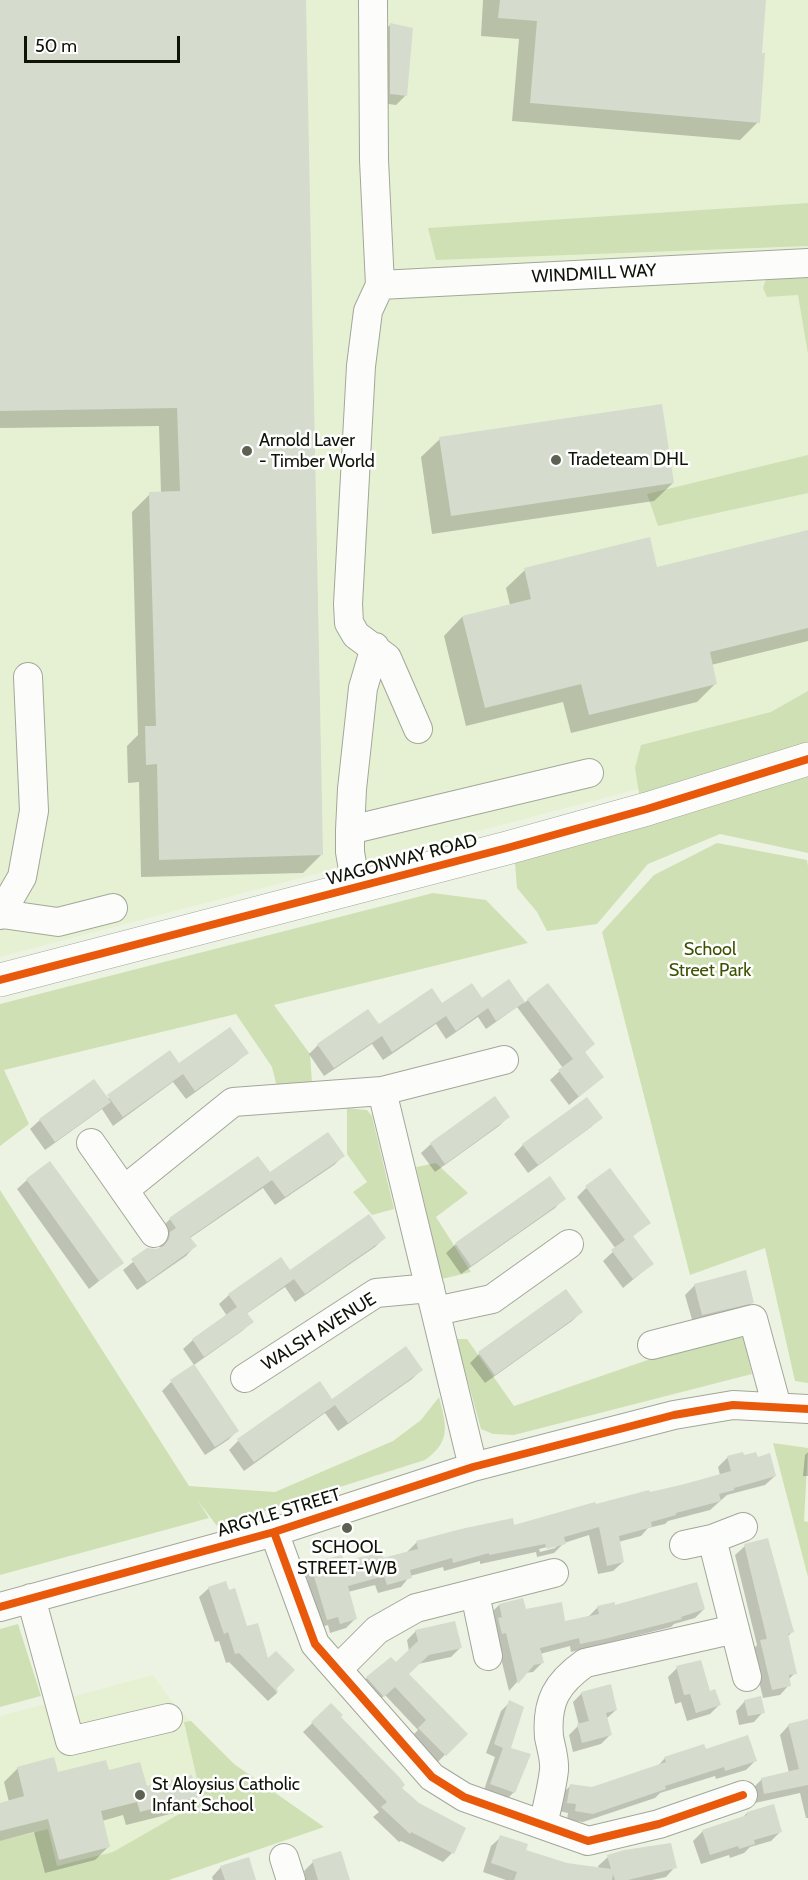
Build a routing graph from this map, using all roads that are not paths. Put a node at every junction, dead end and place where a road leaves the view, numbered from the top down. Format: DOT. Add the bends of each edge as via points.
graph roads {
  1 [pos="373,0"];
  2 [pos="808,263"];
  3 [pos="380,285"];
  4 [pos="375,647"];
  5 [pos="28,677"];
  6 [pos="418,729"];
  7 [pos="808,759"];
  8 [pos="589,772"];
  9 [pos="350,830"];
  10 [pos="356,887"];
  11 [pos="113,908"];
  12 [pos="1,914"];
  13 [pos="0,980"];
  14 [pos="504,1060"];
  15 [pos="382,1091"];
  16 [pos="91,1143"];
  17 [pos="124,1190"];
  18 [pos="154,1233"];
  19 [pos="569,1244"];
  20 [pos="433,1299"];
  21 [pos="652,1345"];
  22 [pos="245,1378"];
  23 [pos="777,1407"];
  24 [pos="808,1408"];
  25 [pos="472,1467"];
  26 [pos="743,1527"];
  27 [pos="274,1532"];
  28 [pos="712,1539"];
  29 [pos="684,1545"];
  30 [pos="554,1573"];
  31 [pos="475,1594"];
  32 [pos="31,1598"];
  33 [pos="0,1606"];
  34 [pos="735,1629"];
  35 [pos="488,1656"];
  36 [pos="338,1669"];
  37 [pos="747,1677"];
  38 [pos="168,1718"];
  39 [pos="743,1795"];
  40 [pos="543,1825"];
  1 -- 3 [label="street"];
  2 -- 3 [label="street, WINDMILL WAY"];
  3 -- 4 [label="street" via="368,311 361,366 348,604 349,623 356,634"];
  4 -- 6 [label="street" via="387,658"];
  4 -- 9 [label="street" via="363,688"];
  5 -- 12 [label="street" via="34,811 22,877"];
  7 -- 10 [label="main road, WAGONWAY ROAD" via="647,809"];
  8 -- 9 [label="street"];
  9 -- 10 [label="street"];
  10 -- 13 [label="main road, WAGONWAY ROAD"];
  11 -- 12 [label="street" via="58,922"];
  14 -- 15 [label="street"];
  15 -- 17 [label="street" via="234,1102"];
  15 -- 20 [label="street"];
  16 -- 17 [label="street"];
  17 -- 18 [label="street"];
  19 -- 20 [label="street, WALSH AVENUE" via="492,1299"];
  20 -- 22 [label="street, WALSH AVENUE" via="376,1293"];
  20 -- 25 [label="street"];
  21 -- 23 [label="street" via="753,1319"];
  23 -- 24 [label="street, ARGYLE STREET"];
  23 -- 25 [label="street, ARGYLE STREET" via="733,1405 674,1415"];
  25 -- 27 [label="street, ARGYLE STREET"];
  26 -- 28 [label="street"];
  27 -- 32 [label="street, ARGYLE STREET"];
  27 -- 36 [label="street" via="315,1644"];
  28 -- 29 [label="street"];
  28 -- 34 [label="street"];
  30 -- 31 [label="street"];
  31 -- 35 [label="street"];
  31 -- 36 [label="street" via="416,1608 377,1630"];
  32 -- 33 [label="street, ARGYLE STREET"];
  32 -- 38 [label="street" via="70,1741"];
  34 -- 37 [label="street"];
  34 -- 40 [label="street" via="585,1663 568,1675 550,1703 549,1738 554,1768"];
  36 -- 40 [label="street" via="432,1776 464,1797"];
  39 -- 40 [label="street" via="659,1824 588,1841"];
}
